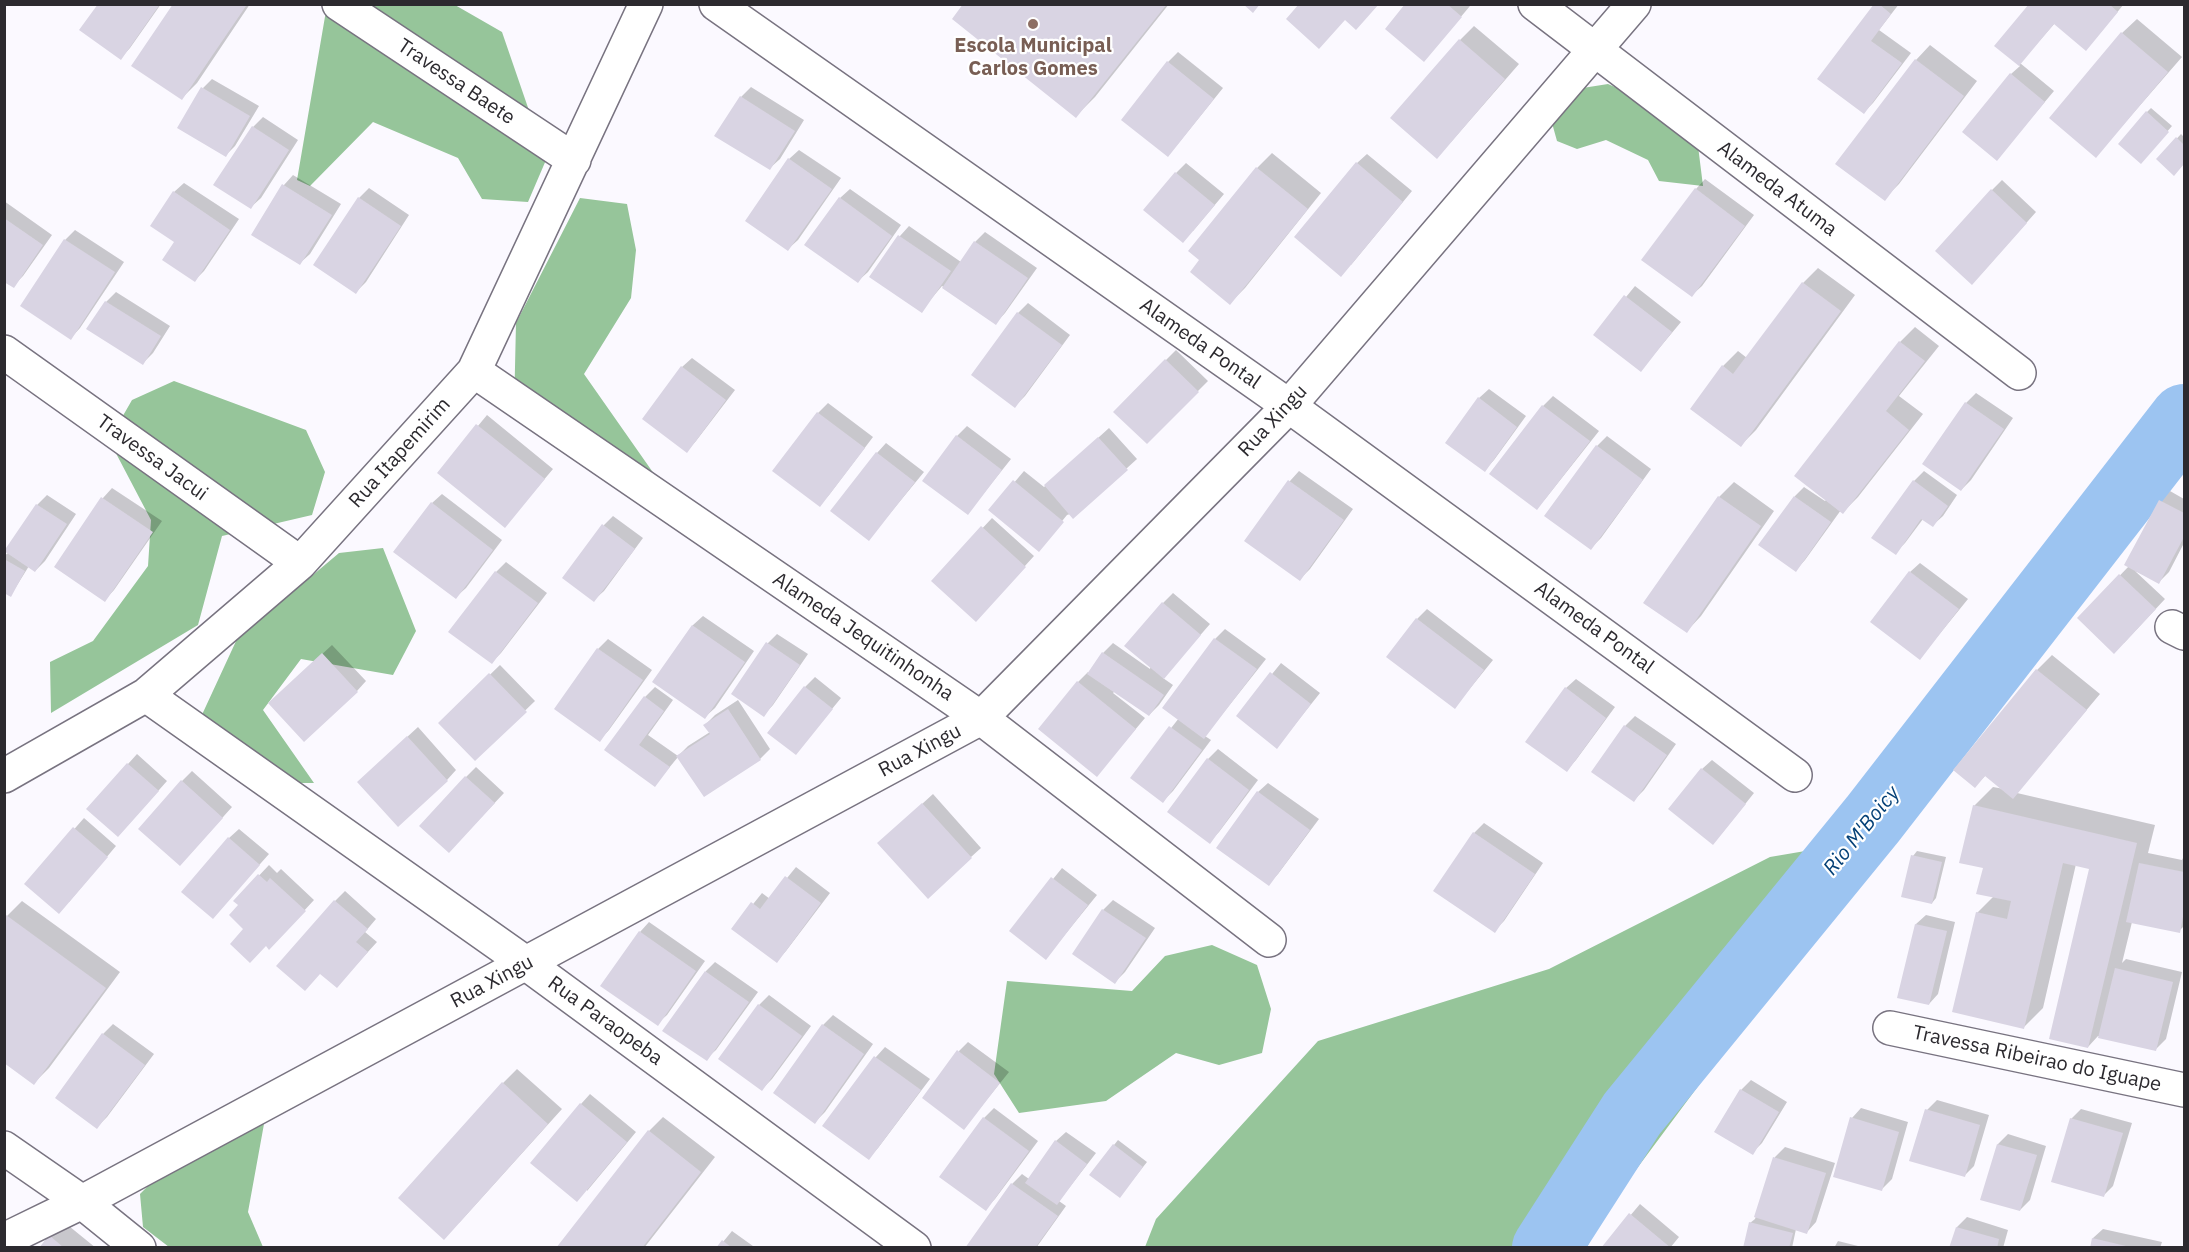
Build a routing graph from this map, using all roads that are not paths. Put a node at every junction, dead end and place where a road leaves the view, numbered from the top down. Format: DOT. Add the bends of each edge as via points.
graph roads {
  1 [pos="339,4"];
  2 [pos="646,4"];
  3 [pos="716,4"];
  4 [pos="1535,4"];
  5 [pos="1634,4"];
  6 [pos="1596,50"];
  7 [pos="574,160"];
  8 [pos="4,352"];
  9 [pos="474,371"];
  10 [pos="2019,373"];
  11 [pos="1289,406"];
  12 [pos="300,563"];
  13 [pos="146,695"];
  14 [pos="981,718"];
  15 [pos="1795,775"];
  16 [pos="4,776"];
  17 [pos="1269,940"];
  18 [pos="527,964"];
  19 [pos="1890,1028"];
  20 [pos="2184,1090"];
  21 [pos="4,1148"];
  22 [pos="82,1202"];
  23 [pos="4,1240"];
  24 [pos="139,1248"];
  25 [pos="914,1248"];
  1 -- 7 [label="street, Travessa Baete"];
  2 -- 7 [label="street, Rua Itapemirim"];
  3 -- 11 [label="street, Alameda Pontal"];
  4 -- 6 [label="street, Alameda Atuma"];
  5 -- 6 [label="street, Rua Xingu"];
  6 -- 10 [label="street, Alameda Atuma"];
  6 -- 11 [label="street, Rua Xingu"];
  7 -- 9 [label="street, Rua Itapemirim"];
  8 -- 12 [label="street, Travessa Jacui"];
  9 -- 12 [label="street, Rua Itapemirim"];
  9 -- 14 [label="street, Alameda Jequitinhonha"];
  11 -- 14 [label="street, Rua Xingu"];
  11 -- 15 [label="street, Alameda Pontal"];
  12 -- 13 [label="street, Rua Itapemirim"];
  13 -- 16 [label="street, Rua Itapemirim"];
  13 -- 18 [label="street, Rua Paraopeba"];
  14 -- 17 [label="street, Alameda Jequitinhonha"];
  14 -- 18 [label="street, Rua Xingu"];
  18 -- 22 [label="street, Rua Xingu"];
  18 -- 25 [label="street, Rua Paraopeba"];
  19 -- 20 [label="street, Travessa Ribeirao do Iguape"];
  21 -- 22 [label="street"];
  22 -- 23 [label="street, Rua Xingu"];
  22 -- 24 [label="street"];
}
